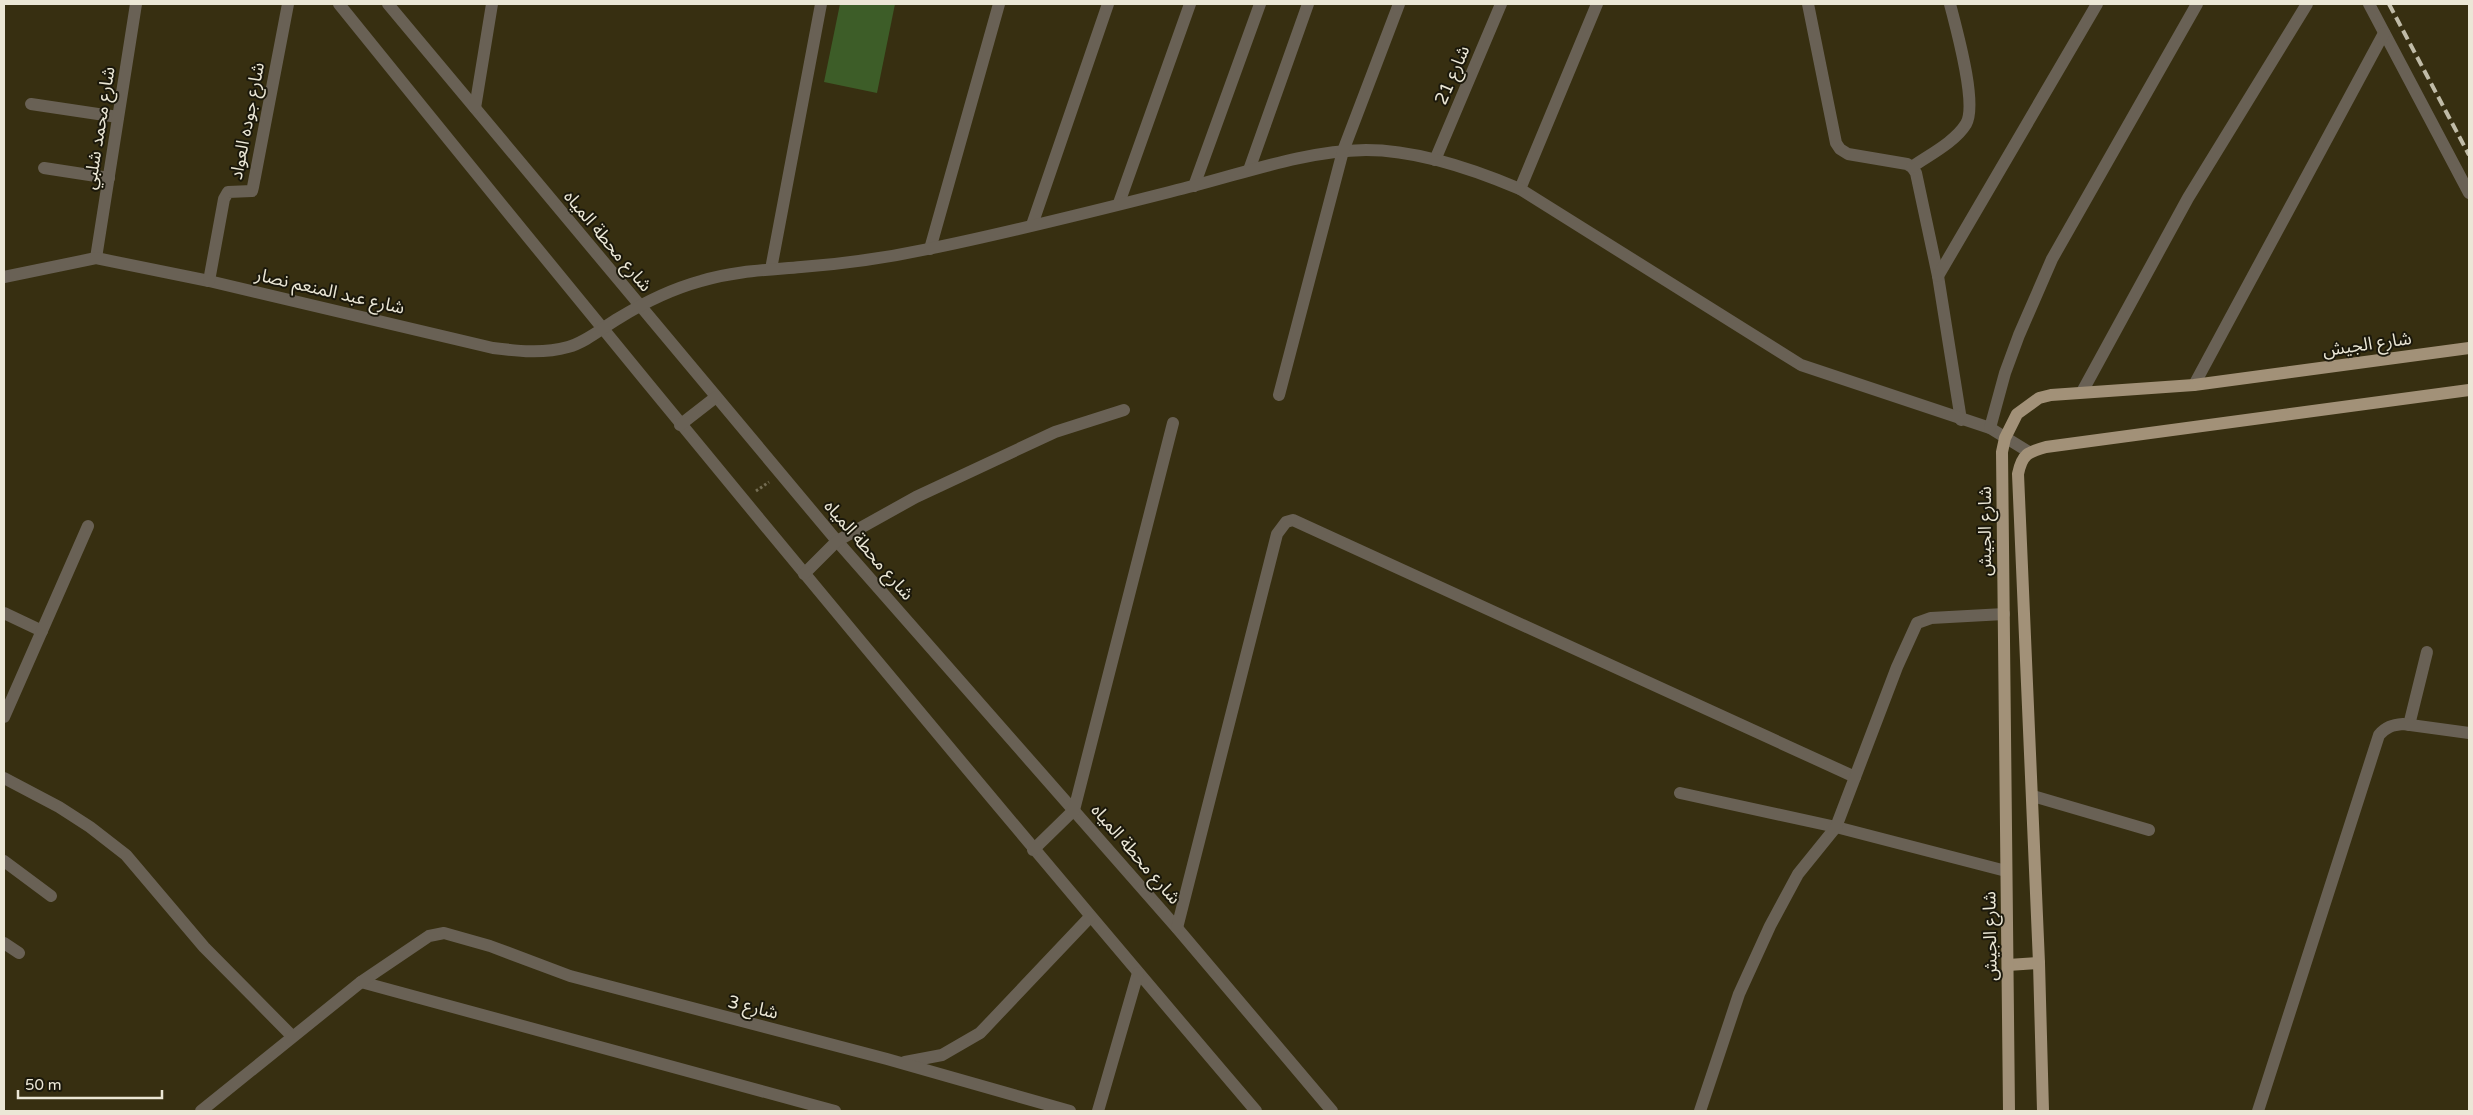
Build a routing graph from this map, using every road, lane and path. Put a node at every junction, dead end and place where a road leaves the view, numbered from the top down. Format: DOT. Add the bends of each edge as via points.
graph roads {
  1 [pos="136,4"];
  2 [pos="288,4"];
  3 [pos="338,4"];
  4 [pos="388,4"];
  5 [pos="492,4"];
  6 [pos="821,4"];
  7 [pos="999,4"];
  8 [pos="1108,4"];
  9 [pos="1190,4"];
  10 [pos="1260,4"];
  11 [pos="1308,4"];
  12 [pos="1399,4"];
  13 [pos="1501,4"];
  14 [pos="1597,4"];
  15 [pos="1808,4"];
  16 [pos="1950,4"];
  17 [pos="2097,4"];
  18 [pos="2197,4"];
  19 [pos="2307,4"];
  20 [pos="2369,4"];
  21 [pos="2384,33"];
  22 [pos="31,104"];
  23 [pos="475,108"];
  24 [pos="118,117"];
  25 [pos="1343,151"];
  26 [pos="1435,160"];
  27 [pos="1912,167"];
  28 [pos="44,168"];
  29 [pos="1249,170"];
  30 [pos="108,178"];
  31 [pos="1194,186"];
  32 [pos="1520,189"];
  33 [pos="2469,193"];
  34 [pos="1120,203"];
  35 [pos="1032,225"];
  36 [pos="930,249"];
  37 [pos="96,258"];
  38 [pos="772,269"];
  39 [pos="1938,276"];
  40 [pos="4,277"];
  41 [pos="209,280"];
  42 [pos="639,306"];
  43 [pos="601,329"];
  44 [pos="2469,348"];
  45 [pos="2194,385"];
  46 [pos="2469,390"];
  47 [pos="2082,392"];
  48 [pos="1279,395"];
  49 [pos="716,397"];
  50 [pos="1124,410"];
  51 [pos="1961,420"];
  52 [pos="1173,423"];
  53 [pos="680,425"];
  54 [pos="1990,428"];
  55 [pos="2005,438"];
  56 [pos="2029,452"];
  57 [pos="780,474"];
  58 [pos="743,501"];
  59 [pos="88,526"];
  60 [pos="837,541"];
  61 [pos="804,574"];
  62 [pos="4,614"];
  63 [pos="2004,614"];
  64 [pos="42,631"];
  65 [pos="2427,652"];
  66 [pos="8,695"];
  67 [pos="4,717"];
  68 [pos="2409,725"];
  69 [pos="2469,733"];
  70 [pos="1855,777"];
  71 [pos="4,778"];
  72 [pos="1680,793"];
  73 [pos="2033,796"];
  74 [pos="1074,810"];
  75 [pos="1836,827"];
  76 [pos="2148,830"];
  77 [pos="1033,850"];
  78 [pos="4,861"];
  79 [pos="2006,871"];
  80 [pos="52,896"];
  81 [pos="1090,917"];
  82 [pos="1177,928"];
  83 [pos="4,943"];
  84 [pos="19,953"];
  85 [pos="2040,963"];
  86 [pos="2008,965"];
  87 [pos="1138,973"];
  88 [pos="361,982"];
  89 [pos="292,1036"];
  90 [pos="887,1059"];
  91 [pos="201,1111"];
  92 [pos="835,1111"];
  93 [pos="1070,1111"];
  94 [pos="1098,1111"];
  95 [pos="1256,1111"];
  96 [pos="1332,1111"];
  97 [pos="1700,1111"];
  98 [pos="2009,1111"];
  99 [pos="2043,1111"];
  100 [pos="2258,1111"];
  1 -- 24 [label="street, شارع محمد شلبي"];
  2 -- 41 [label="street, شارع جوده العواد" via="252,191 228,192 224,198"];
  3 -- 43 [label="street"];
  4 -- 23 [label="street, شارع محطة المياه"];
  5 -- 23 [label="street"];
  6 -- 38 [label="street"];
  7 -- 36 [label="street"];
  8 -- 35 [label="street"];
  9 -- 34 [label="street"];
  10 -- 31 [label="street"];
  11 -- 29 [label="street"];
  12 -- 25 [label="street"];
  13 -- 26 [label="street, شارع 21"];
  14 -- 32 [label="street"];
  15 -- 27 [label="street" via="1836,143 1848,154"];
  16 -- 27 [label="street" via="1967,76 1969,117 1957,134"];
  17 -- 39 [label="street"];
  18 -- 54 [label="street" via="2052,260 2019,335"];
  19 -- 47 [label="street" via="2188,198"];
  20 -- 21 [label="street"];
  21 -- 33 [label="street"];
  21 -- 45 [label="street"];
  22 -- 24 [label="street"];
  23 -- 42 [label="street, شارع محطة المياه"];
  24 -- 30 [label="street, شارع محمد شلبي"];
  25 -- 26 [label="street, شارع عبد المنعم نصار" via="1393,152"];
  25 -- 29 [label="street, شارع عبد المنعم نصار" via="1281,160"];
  25 -- 48 [label="street"];
  26 -- 32 [label="street, شارع عبد المنعم نصار" via="1484,174"];
  27 -- 39 [label="street" via="1921,192"];
  28 -- 30 [label="street"];
  29 -- 31 [label="street, شارع عبد المنعم نصار"];
  30 -- 37 [label="street, شارع محمد شلبي"];
  31 -- 34 [label="street, شارع عبد المنعم نصار"];
  32 -- 51 [label="street, شارع عبد المنعم نصار" via="1801,365"];
  34 -- 35 [label="street, شارع عبد المنعم نصار"];
  35 -- 36 [label="street, شارع عبد المنعم نصار"];
  36 -- 38 [label="street, شارع عبد المنعم نصار" via="869,260"];
  37 -- 40 [label="street, شارع عبد المنعم نصار"];
  37 -- 41 [label="street, شارع عبد المنعم نصار"];
  38 -- 42 [label="street, شارع عبد المنعم نصار" via="700,281"];
  39 -- 51 [label="street"];
  41 -- 43 [label="street, شارع عبد المنعم نصار" via="523,352 568,347"];
  42 -- 43 [label="street, شارع عبد المنعم نصار"];
  42 -- 49 [label="street, شارع محطة المياه"];
  43 -- 53 [label="street"];
  44 -- 45 [label="main road, شارع الجيش"];
  45 -- 47 [label="main road, شارع الجيش"];
  46 -- 56 [label="main road" via="2046,447"];
  47 -- 55 [label="main road, شارع الجيش" via="2051,394 2027,405 2017,414"];
  49 -- 53 [label="street"];
  49 -- 57 [label="street, شارع محطة المياه"];
  50 -- 60 [label="street" via="1055,432 916,497"];
  51 -- 54 [label="street, شارع عبد المنعم نصار"];
  52 -- 74 [label="street"];
  53 -- 58 [label="street"];
  54 -- 55 [label="street, شارع عبد المنعم نصار"];
  55 -- 56 [label="street, شارع عبد المنعم نصار"];
  55 -- 63 [label="main road, شارع الجيش" via="2002,452"];
  56 -- 73 [label="main road, شارع الجيش" via="2021,462 2018,474"];
  57 -- 58 [label="path"];
  57 -- 60 [label="street, شارع محطة المياه"];
  58 -- 61 [label="street"];
  59 -- 64 [label="street"];
  60 -- 61 [label="street"];
  60 -- 74 [label="street, شارع محطة المياه"];
  61 -- 77 [label="street"];
  62 -- 64 [label="street"];
  63 -- 70 [label="street" via="1931,618 1918,622 1897,667"];
  63 -- 79 [label="main road, شارع الجيش"];
  64 -- 66 [label="street"];
  65 -- 68 [label="street"];
  66 -- 67 [label="street"];
  68 -- 69 [label="street"];
  68 -- 100 [label="street" via="2394,724 2379,735"];
  70 -- 75 [label="street"];
  70 -- 82 [label="street" via="1293,520 1286,522 1277,534"];
  71 -- 89 [label="street" via="59,806 126,855 204,947"];
  72 -- 75 [label="street"];
  73 -- 76 [label="street"];
  73 -- 85 [label="main road, شارع الجيش"];
  74 -- 77 [label="street"];
  74 -- 82 [label="street, شارع محطة المياه"];
  75 -- 79 [label="street"];
  75 -- 97 [label="street" via="1798,874 1770,926 1739,994"];
  77 -- 81 [label="street"];
  78 -- 80 [label="street"];
  79 -- 86 [label="main road, شارع الجيش"];
  81 -- 87 [label="street"];
  81 -- 90 [label="street" via="980,1033 942,1055 914,1061"];
  82 -- 96 [label="street, شارع محطة المياه"];
  83 -- 84 [label="street"];
  85 -- 86 [label="main road"];
  85 -- 99 [label="main road, شارع الجيش"];
  86 -- 98 [label="main road, شارع الجيش"];
  87 -- 94 [label="street"];
  87 -- 95 [label="street"];
  88 -- 89 [label="street"];
  88 -- 90 [label="street, شارع 3" via="428,936 444,933 490,946 570,976"];
  88 -- 92 [label="street"];
  89 -- 91 [label="street"];
  90 -- 93 [label="street, شارع 3"];
}
